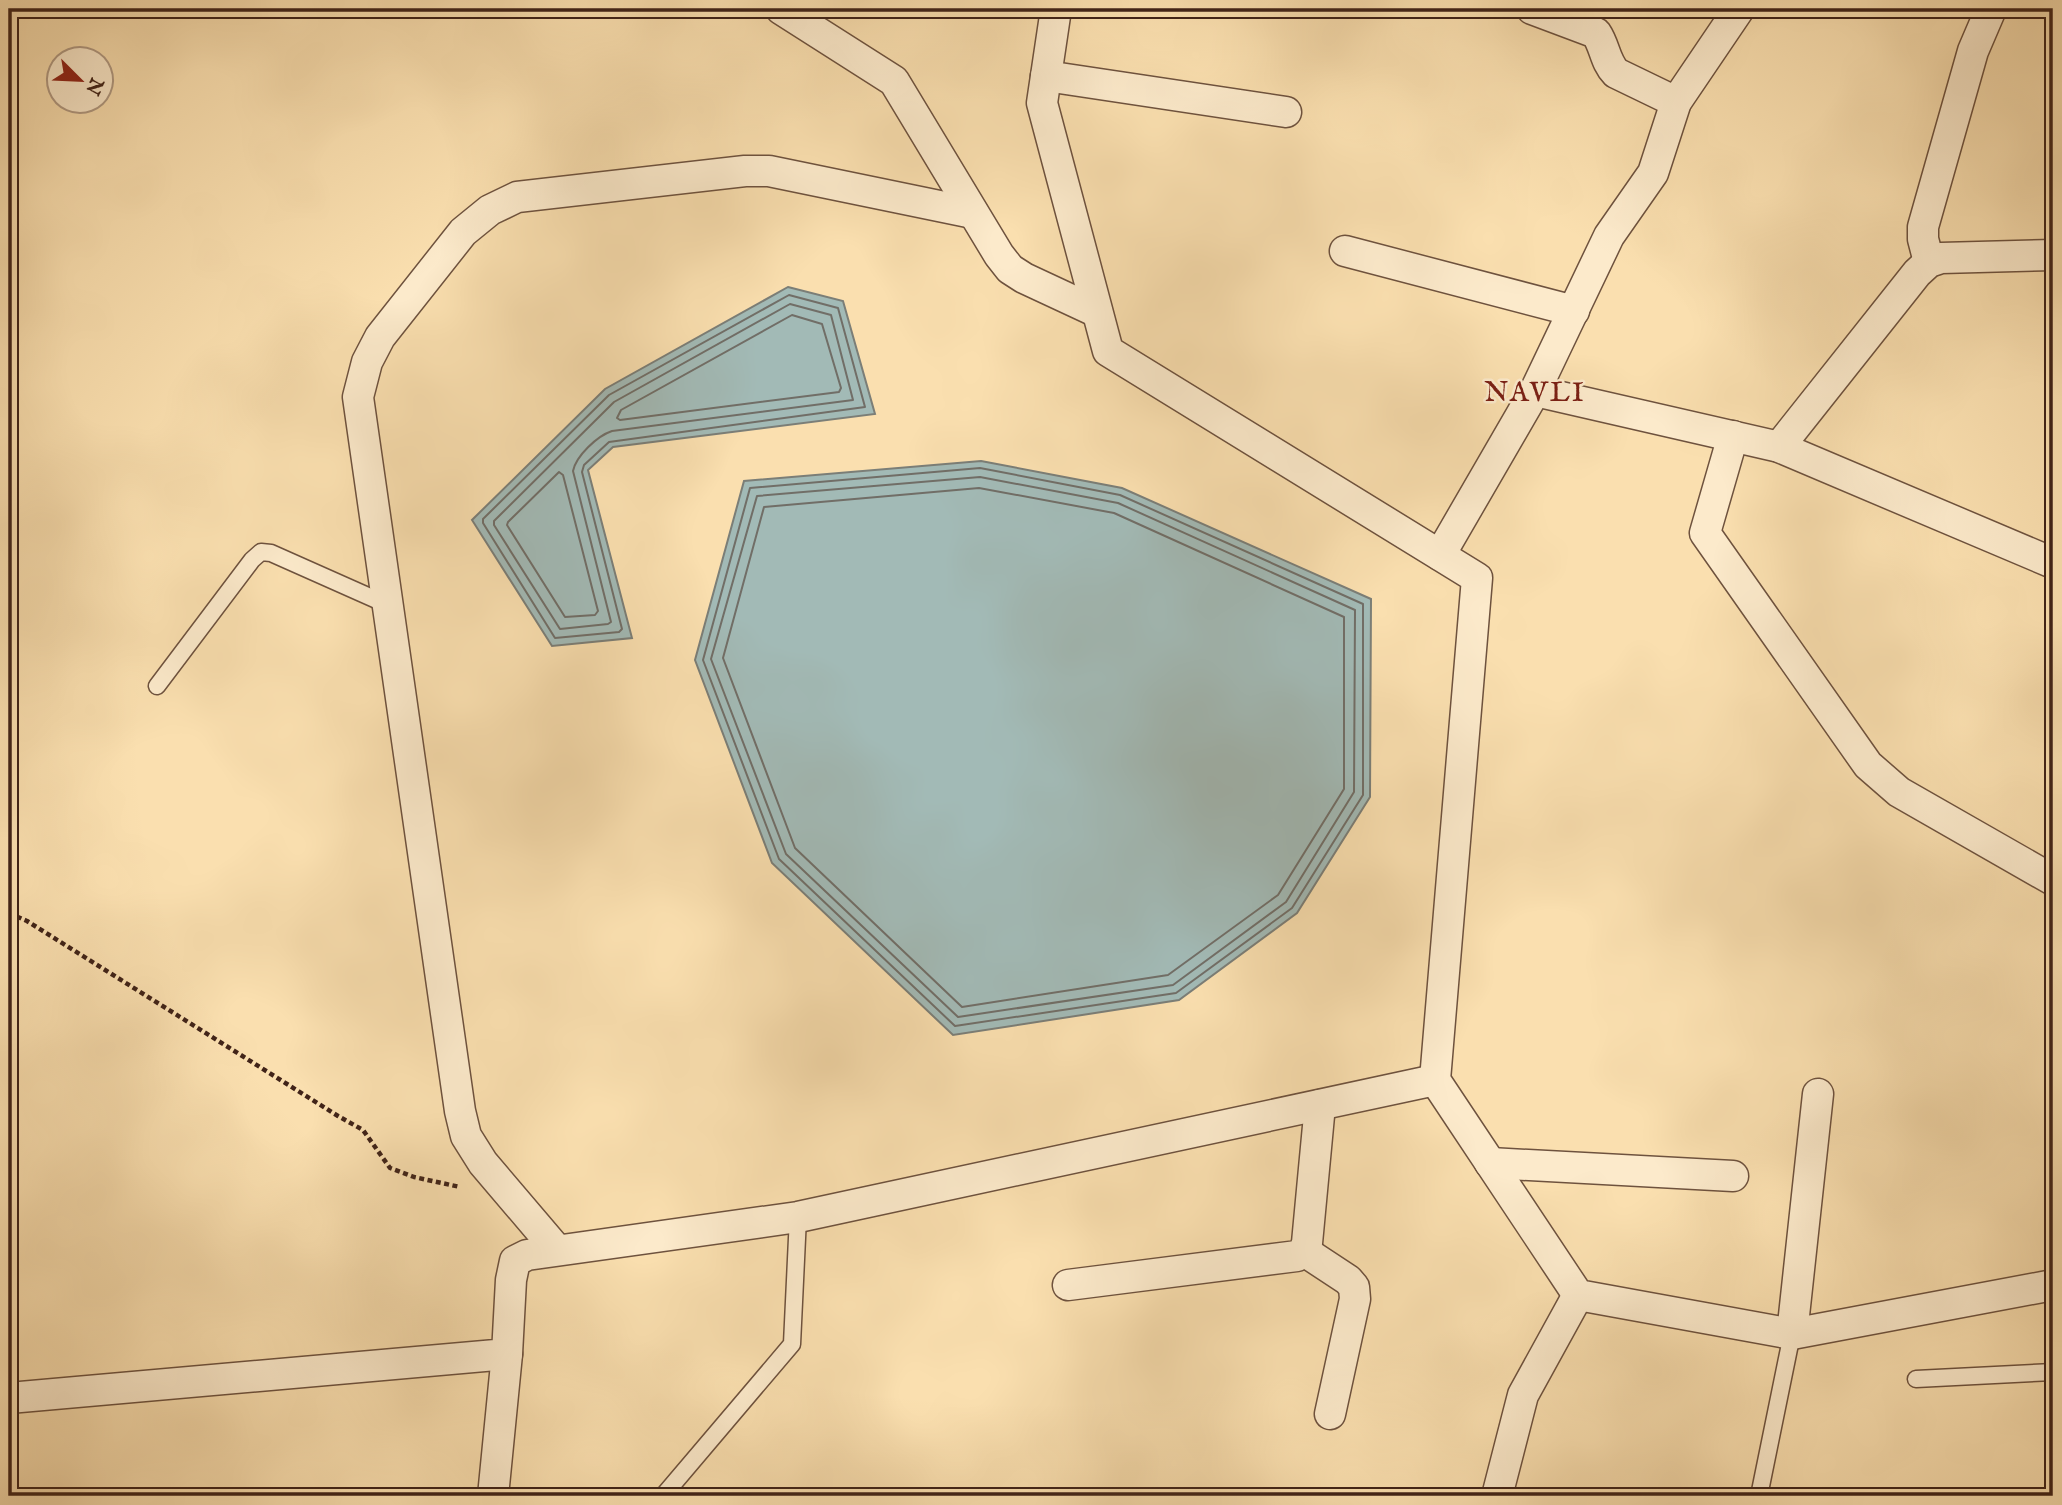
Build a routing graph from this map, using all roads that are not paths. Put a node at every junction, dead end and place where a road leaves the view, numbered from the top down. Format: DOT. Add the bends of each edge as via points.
graph roads {
  1 [pos="781,9"];
  2 [pos="1056,9"];
  3 [pos="1532,9"];
  4 [pos="1739,9"];
  5 [pos="1991,9"];
  6 [pos="1046,76"];
  7 [pos="1676,102"];
  8 [pos="1286,112"];
  9 [pos="973,213"];
  10 [pos="1345,251"];
  11 [pos="2053,254"];
  12 [pos="1929,262"];
  13 [pos="1574,311"];
  14 [pos="1097,312"];
  15 [pos="1535,391"];
  16 [pos="1732,436"];
  17 [pos="1779,447"];
  18 [pos="1440,555"];
  19 [pos="2053,563"];
  20 [pos="388,605"];
  21 [pos="157,686"];
  22 [pos="2053,880"];
  23 [pos="1435,1080"];
  24 [pos="1818,1094"];
  25 [pos="1320,1105"];
  26 [pos="1490,1163"];
  27 [pos="1734,1176"];
  28 [pos="798,1217"];
  29 [pos="557,1250"];
  30 [pos="1304,1251"];
  31 [pos="1069,1285"];
  32 [pos="2053,1285"];
  33 [pos="1578,1295"];
  34 [pos="1793,1334"];
  35 [pos="507,1354"];
  36 [pos="2053,1372"];
  37 [pos="1916,1379"];
  38 [pos="9,1398"];
  39 [pos="1330,1415"];
  40 [pos="493,1496"];
  41 [pos="663,1496"];
  42 [pos="1497,1496"];
  43 [pos="1759,1496"];
  1 -- 9 [label="street" via="894,81"];
  2 -- 6 [label="street"];
  3 -- 7 [label="street" via="1596,33 1616,73"];
  4 -- 7 [label="street"];
  5 -- 12 [label="street" via="1973,51 1923,227"];
  6 -- 8 [label="street"];
  6 -- 14 [label="street" via="1042,103"];
  7 -- 13 [label="street" via="1653,173 1609,236"];
  9 -- 14 [label="street" via="1010,269"];
  9 -- 20 [label="street" via="745,170 517,197 490,210 463,232 380,337 358,397"];
  10 -- 13 [label="street"];
  11 -- 12 [label="street"];
  12 -- 17 [label="street"];
  13 -- 15 [label="street"];
  14 -- 18 [label="street" via="1108,351"];
  15 -- 16 [label="street"];
  15 -- 18 [label="street"];
  16 -- 17 [label="street"];
  16 -- 22 [label="street" via="1704,533 1868,765 1899,792"];
  17 -- 19 [label="street"];
  18 -- 23 [label="street" via="1478,578"];
  20 -- 21 [label="lane" via="261,552"];
  20 -- 29 [label="street" via="466,1136 483,1163"];
  23 -- 25 [label="street"];
  23 -- 26 [label="street"];
  24 -- 34 [label="street"];
  25 -- 28 [label="street"];
  25 -- 30 [label="street"];
  26 -- 27 [label="street"];
  26 -- 33 [label="street"];
  28 -- 29 [label="street"];
  28 -- 41 [label="lane" via="792,1344"];
  29 -- 35 [label="street" via="515,1261"];
  30 -- 31 [label="street" via="1297,1256"];
  30 -- 39 [label="street" via="1354,1287"];
  32 -- 34 [label="street"];
  33 -- 34 [label="street"];
  33 -- 42 [label="street" via="1523,1395"];
  34 -- 43 [label="lane"];
  35 -- 38 [label="street"];
  35 -- 40 [label="street"];
  36 -- 37 [label="lane"];
}
